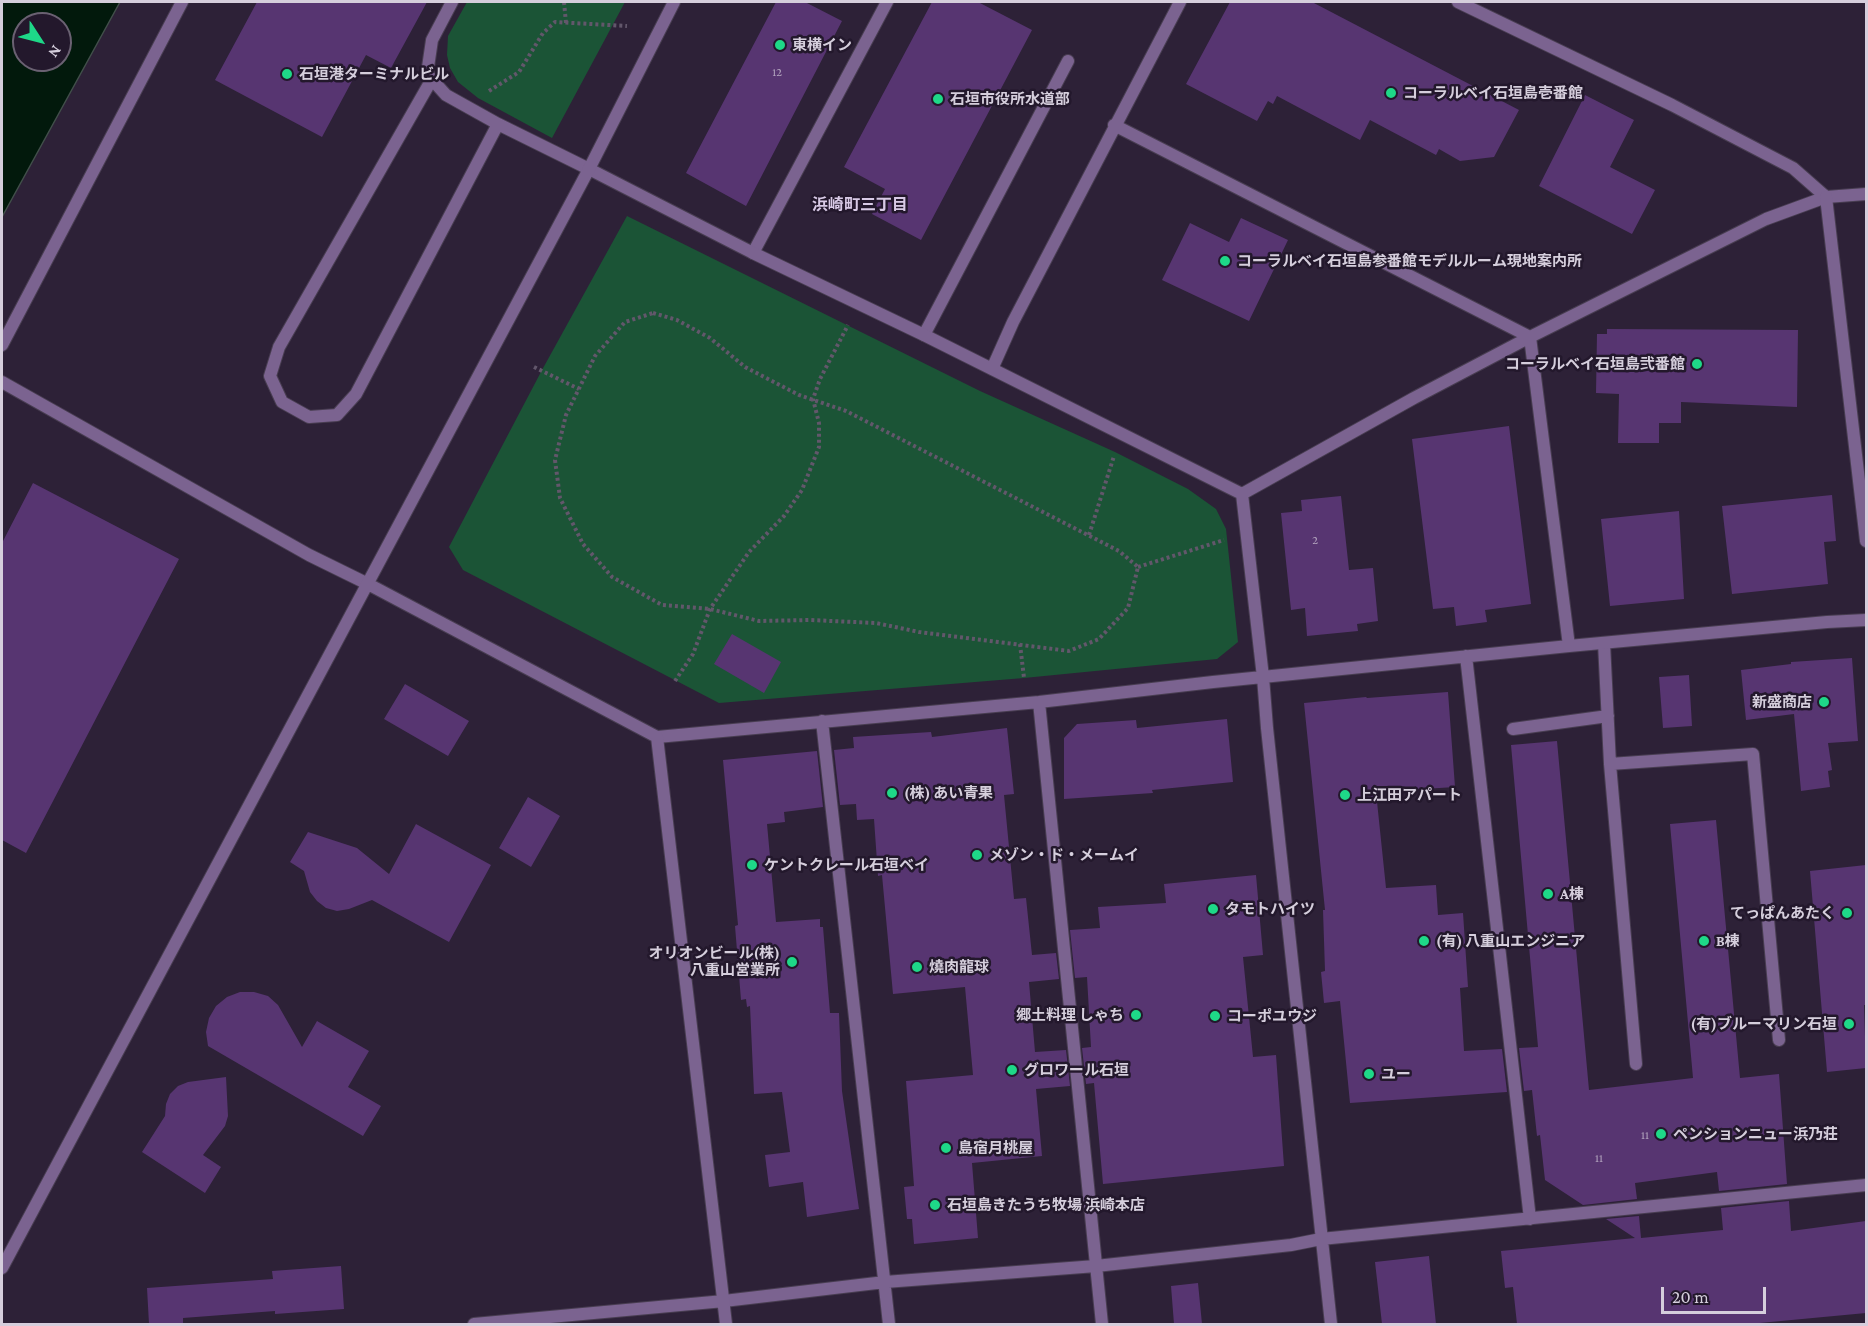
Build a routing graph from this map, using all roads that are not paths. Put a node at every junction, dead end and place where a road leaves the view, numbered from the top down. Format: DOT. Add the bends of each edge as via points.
graph roads {
  1 [pos="182,2"];
  2 [pos="452,2"];
  3 [pos="674,2"];
  4 [pos="887,2"];
  5 [pos="1180,2"];
  6 [pos="1458,2"];
  7 [pos="1068,61"];
  8 [pos="432,79"];
  9 [pos="498,124"];
  10 [pos="1114,125"];
  11 [pos="589,169"];
  12 [pos="1866,194"];
  13 [pos="1826,197"];
  14 [pos="753,253"];
  15 [pos="924,335"];
  16 [pos="1530,337"];
  17 [pos="2,345"];
  18 [pos="992,369"];
  19 [pos="2,382"];
  20 [pos="1242,494"];
  21 [pos="1866,541"];
  22 [pos="368,584"];
  23 [pos="1866,620"];
  24 [pos="1604,643"];
  25 [pos="1569,646"];
  26 [pos="1466,656"];
  27 [pos="1263,677"];
  28 [pos="1040,702"];
  29 [pos="1608,716"];
  30 [pos="822,721"];
  31 [pos="1513,729"];
  32 [pos="657,737"];
  33 [pos="1610,764"];
  34 [pos="1779,1040"];
  35 [pos="1636,1064"];
  36 [pos="1866,1185"];
  37 [pos="1530,1219"];
  38 [pos="1321,1239"];
  39 [pos="1096,1266"];
  40 [pos="2,1268"];
  41 [pos="885,1282"];
  42 [pos="724,1301"];
  43 [pos="474,1324"];
  44 [pos="726,1324"];
  45 [pos="889,1324"];
  46 [pos="1102,1324"];
  47 [pos="1331,1324"];
  1 -- 17 [label="street"];
  2 -- 8 [label="street" via="432,40 427,74"];
  3 -- 11 [label="street"];
  4 -- 14 [label="street"];
  5 -- 10 [label="street"];
  6 -- 13 [label="street" via="1793,168"];
  7 -- 15 [label="street"];
  8 -- 9 [label="street" via="446,95"];
  8 -- 9 [label="street" via="279,347 270,376 282,402 309,417 337,415 356,394"];
  9 -- 11 [label="street"];
  10 -- 16 [label="street"];
  10 -- 18 [label="street"];
  11 -- 14 [label="street"];
  11 -- 22 [label="street"];
  12 -- 13 [label="street"];
  13 -- 16 [label="street" via="1766,219"];
  13 -- 21 [label="street"];
  14 -- 15 [label="street"];
  15 -- 18 [label="street"];
  16 -- 20 [label="street"];
  16 -- 25 [label="street"];
  18 -- 20 [label="street"];
  19 -- 22 [label="street" via="309,555"];
  20 -- 27 [label="street"];
  22 -- 32 [label="street"];
  22 -- 40 [label="street"];
  23 -- 24 [label="street"];
  24 -- 25 [label="street"];
  24 -- 29 [label="street"];
  25 -- 26 [label="street"];
  26 -- 27 [label="street"];
  26 -- 37 [label="street"];
  27 -- 28 [label="street"];
  27 -- 38 [label="street"];
  28 -- 30 [label="street"];
  28 -- 39 [label="street"];
  29 -- 31 [label="street"];
  29 -- 33 [label="street"];
  30 -- 32 [label="street"];
  30 -- 41 [label="street"];
  32 -- 42 [label="street"];
  33 -- 34 [label="street" via="1753,754"];
  33 -- 35 [label="street"];
  36 -- 37 [label="street"];
  37 -- 38 [label="street"];
  38 -- 39 [label="street"];
  38 -- 47 [label="street"];
  39 -- 41 [label="street"];
  39 -- 46 [label="street"];
  41 -- 42 [label="street"];
  41 -- 45 [label="street"];
  42 -- 43 [label="street"];
  42 -- 44 [label="street"];
}
